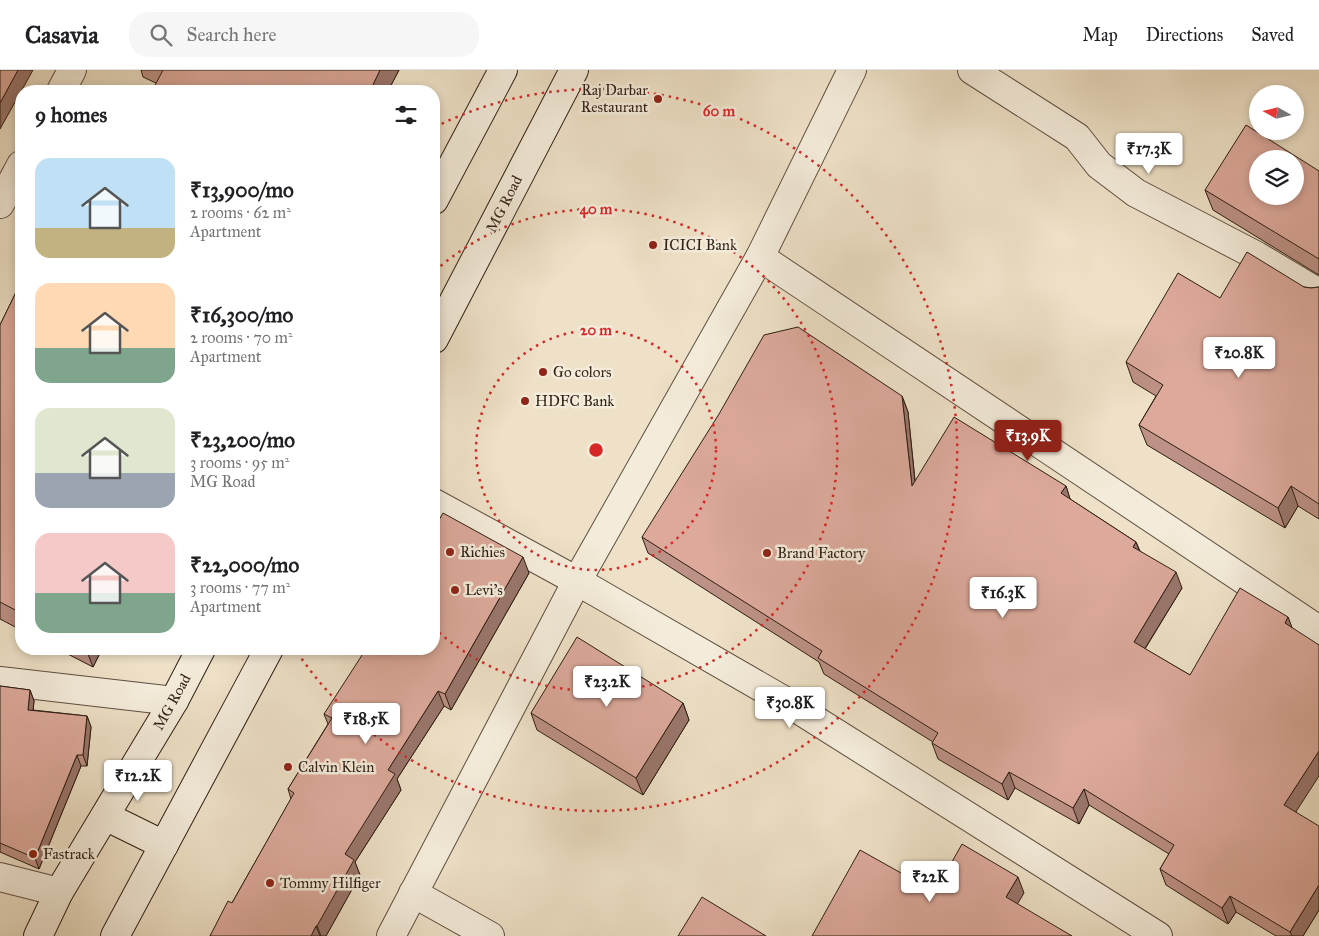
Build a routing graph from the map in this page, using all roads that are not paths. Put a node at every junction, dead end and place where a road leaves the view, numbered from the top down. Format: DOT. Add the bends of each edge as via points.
graph roads {
  1 [pos="72,70"];
  2 [pos="503,70"];
  3 [pos="574,70"];
  4 [pos="852,70"];
  5 [pos="972,70"];
  6 [pos="64,85"];
  7 [pos="15,176"];
  8 [pos="440,189"];
  9 [pos="0,204"];
  10 [pos="760,257"];
  11 [pos="1319,293"];
  12 [pos="440,327"];
  13 [pos="440,506"];
  14 [pos="577,581"];
  15 [pos="1319,630"];
  16 [pos="198,655"];
  17 [pos="266,655"];
  18 [pos="0,681"];
  19 [pos="174,702"];
  20 [pos="105,816"];
  21 [pos="164,845"];
  22 [pos="0,876"];
  23 [pos="59,892"];
  24 [pos="413,893"];
  25 [pos="38,936"];
  26 [pos="115,936"];
  27 [pos="391,936"];
  28 [pos="490,936"];
  29 [pos="1158,936"];
  1 -- 6 [label="street"];
  2 -- 8 [label="street"];
  3 -- 12 [label="street, MG Road"];
  4 -- 10 [label="street"];
  5 -- 11 [label="street" via="1077,137 1099,164 1136,192"];
  7 -- 9 [label="street"];
  10 -- 14 [label="street"];
  10 -- 15 [label="street"];
  13 -- 14 [label="street"];
  14 -- 24 [label="street"];
  14 -- 29 [label="street" via="785,701"];
  16 -- 19 [label="street, MG Road"];
  17 -- 21 [label="street"];
  18 -- 19 [label="street"];
  19 -- 20 [label="street, MG Road"];
  20 -- 21 [label="street"];
  20 -- 23 [label="street, MG Road"];
  21 -- 26 [label="street"];
  22 -- 23 [label="street"];
  23 -- 25 [label="street, MG Road"];
  24 -- 27 [label="street"];
  24 -- 28 [label="street"];
}
